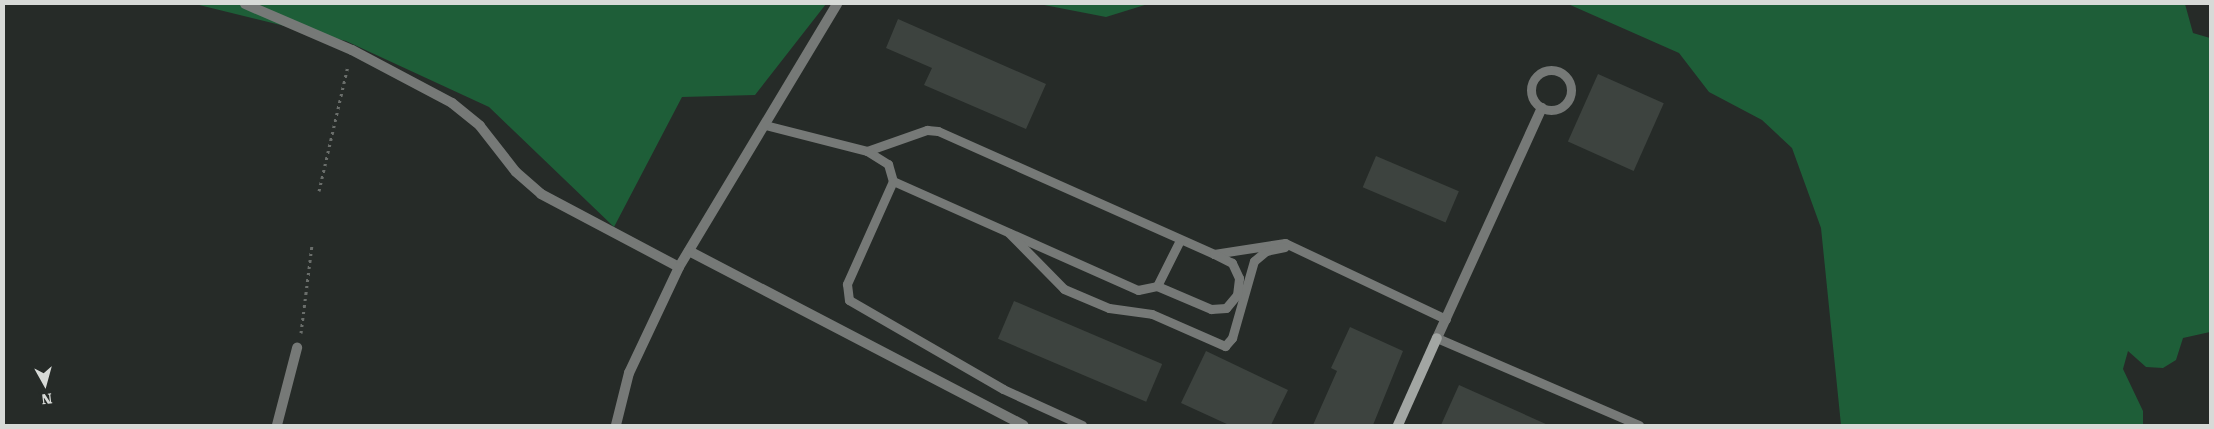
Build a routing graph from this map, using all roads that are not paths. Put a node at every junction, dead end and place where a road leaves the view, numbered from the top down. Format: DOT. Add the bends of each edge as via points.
graph roads {
  1 [pos="245,4"];
  2 [pos="838,4"];
  3 [pos="1542,108"];
  4 [pos="765,125"];
  5 [pos="866,151"];
  6 [pos="892,181"];
  7 [pos="1009,233"];
  8 [pos="1180,240"];
  9 [pos="1292,246"];
  10 [pos="689,251"];
  11 [pos="1214,254"];
  12 [pos="679,267"];
  13 [pos="1157,286"];
  14 [pos="1446,319"];
  15 [pos="1438,338"];
  16 [pos="297,348"];
  17 [pos="276,425"];
  18 [pos="616,425"];
  19 [pos="1024,425"];
  20 [pos="1082,425"];
  21 [pos="1398,425"];
  22 [pos="1639,425"];
  1 -- 12 [label="street" via="352,50 452,103 480,126 516,172 541,194"];
  2 -- 4 [label="street"];
  3 -- 3 [label="lane" via="1532,97 1532,82 1542,72 1558,71 1569,80 1569,99 1559,108"];
  3 -- 14 [label="street"];
  4 -- 5 [label="lane"];
  4 -- 10 [label="street"];
  5 -- 6 [label="lane" via="888,164"];
  5 -- 8 [label="lane" via="927,130 938,131"];
  6 -- 7 [label="lane"];
  6 -- 20 [label="lane" via="847,284 849,300 1003,389"];
  7 -- 9 [label="lane" via="1064,289 1108,308 1152,314 1225,346 1232,338 1254,261 1266,251"];
  7 -- 13 [label="lane" via="1138,290"];
  8 -- 11 [label="lane"];
  8 -- 13 [label="lane"];
  9 -- 11 [label="lane" via="1275,242"];
  9 -- 14 [label="lane"];
  10 -- 12 [label="street"];
  10 -- 19 [label="street"];
  11 -- 13 [label="lane" via="1232,263 1240,278 1237,295 1226,308 1211,309"];
  12 -- 18 [label="street" via="629,373"];
  14 -- 15 [label="street"];
  15 -- 21 [label="street"];
  15 -- 22 [label="lane"];
  16 -- 17 [label="street"];
}
